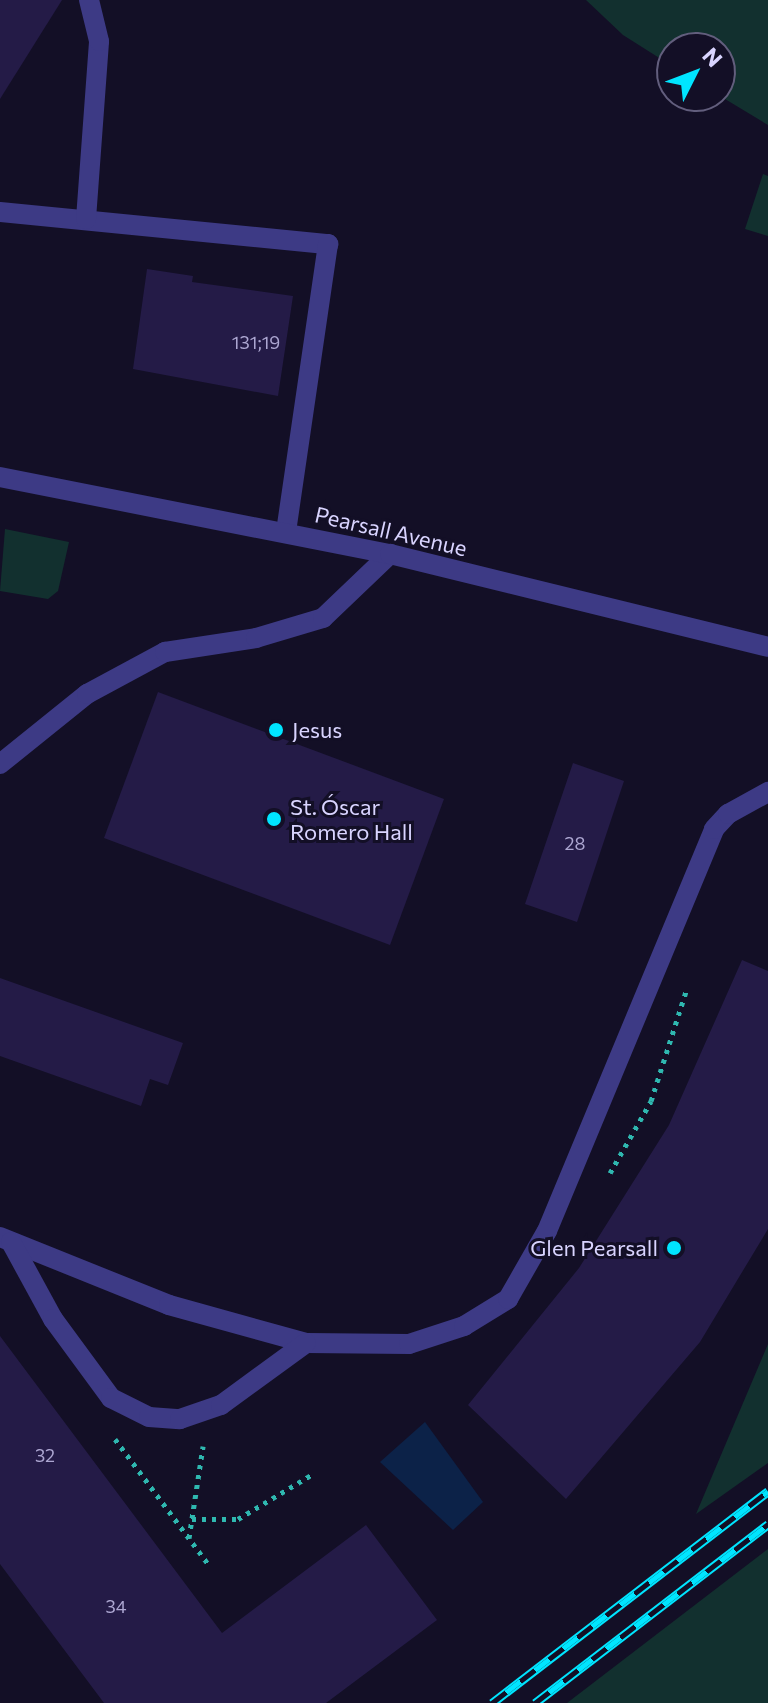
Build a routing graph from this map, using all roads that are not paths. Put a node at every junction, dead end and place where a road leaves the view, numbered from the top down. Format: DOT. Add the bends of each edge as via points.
graph roads {
  1 [pos="89,0"];
  2 [pos="0,212"];
  3 [pos="86,219"];
  4 [pos="0,477"];
  5 [pos="286,532"];
  6 [pos="390,554"];
  7 [pos="768,647"];
  8 [pos="0,764"];
  9 [pos="768,792"];
  10 [pos="6,1240"];
  11 [pos="306,1343"];
  1 -- 3 [label="street" via="99,41"];
  2 -- 3 [label="street"];
  3 -- 5 [label="street" via="328,244"];
  4 -- 5 [label="street, Pearsall Avenue"];
  5 -- 6 [label="street, Pearsall Avenue"];
  6 -- 7 [label="street, Pearsall Avenue"];
  6 -- 8 [label="street" via="323,618 256,638 165,652 87,694"];
  9 -- 11 [label="street" via="728,814 705,846 547,1231 508,1299 464,1326 409,1344"];
  10 -- 11 [label="street" via="169,1305"];
  10 -- 11 [label="street" via="53,1319 111,1398 149,1417 180,1419 221,1405"];
}
